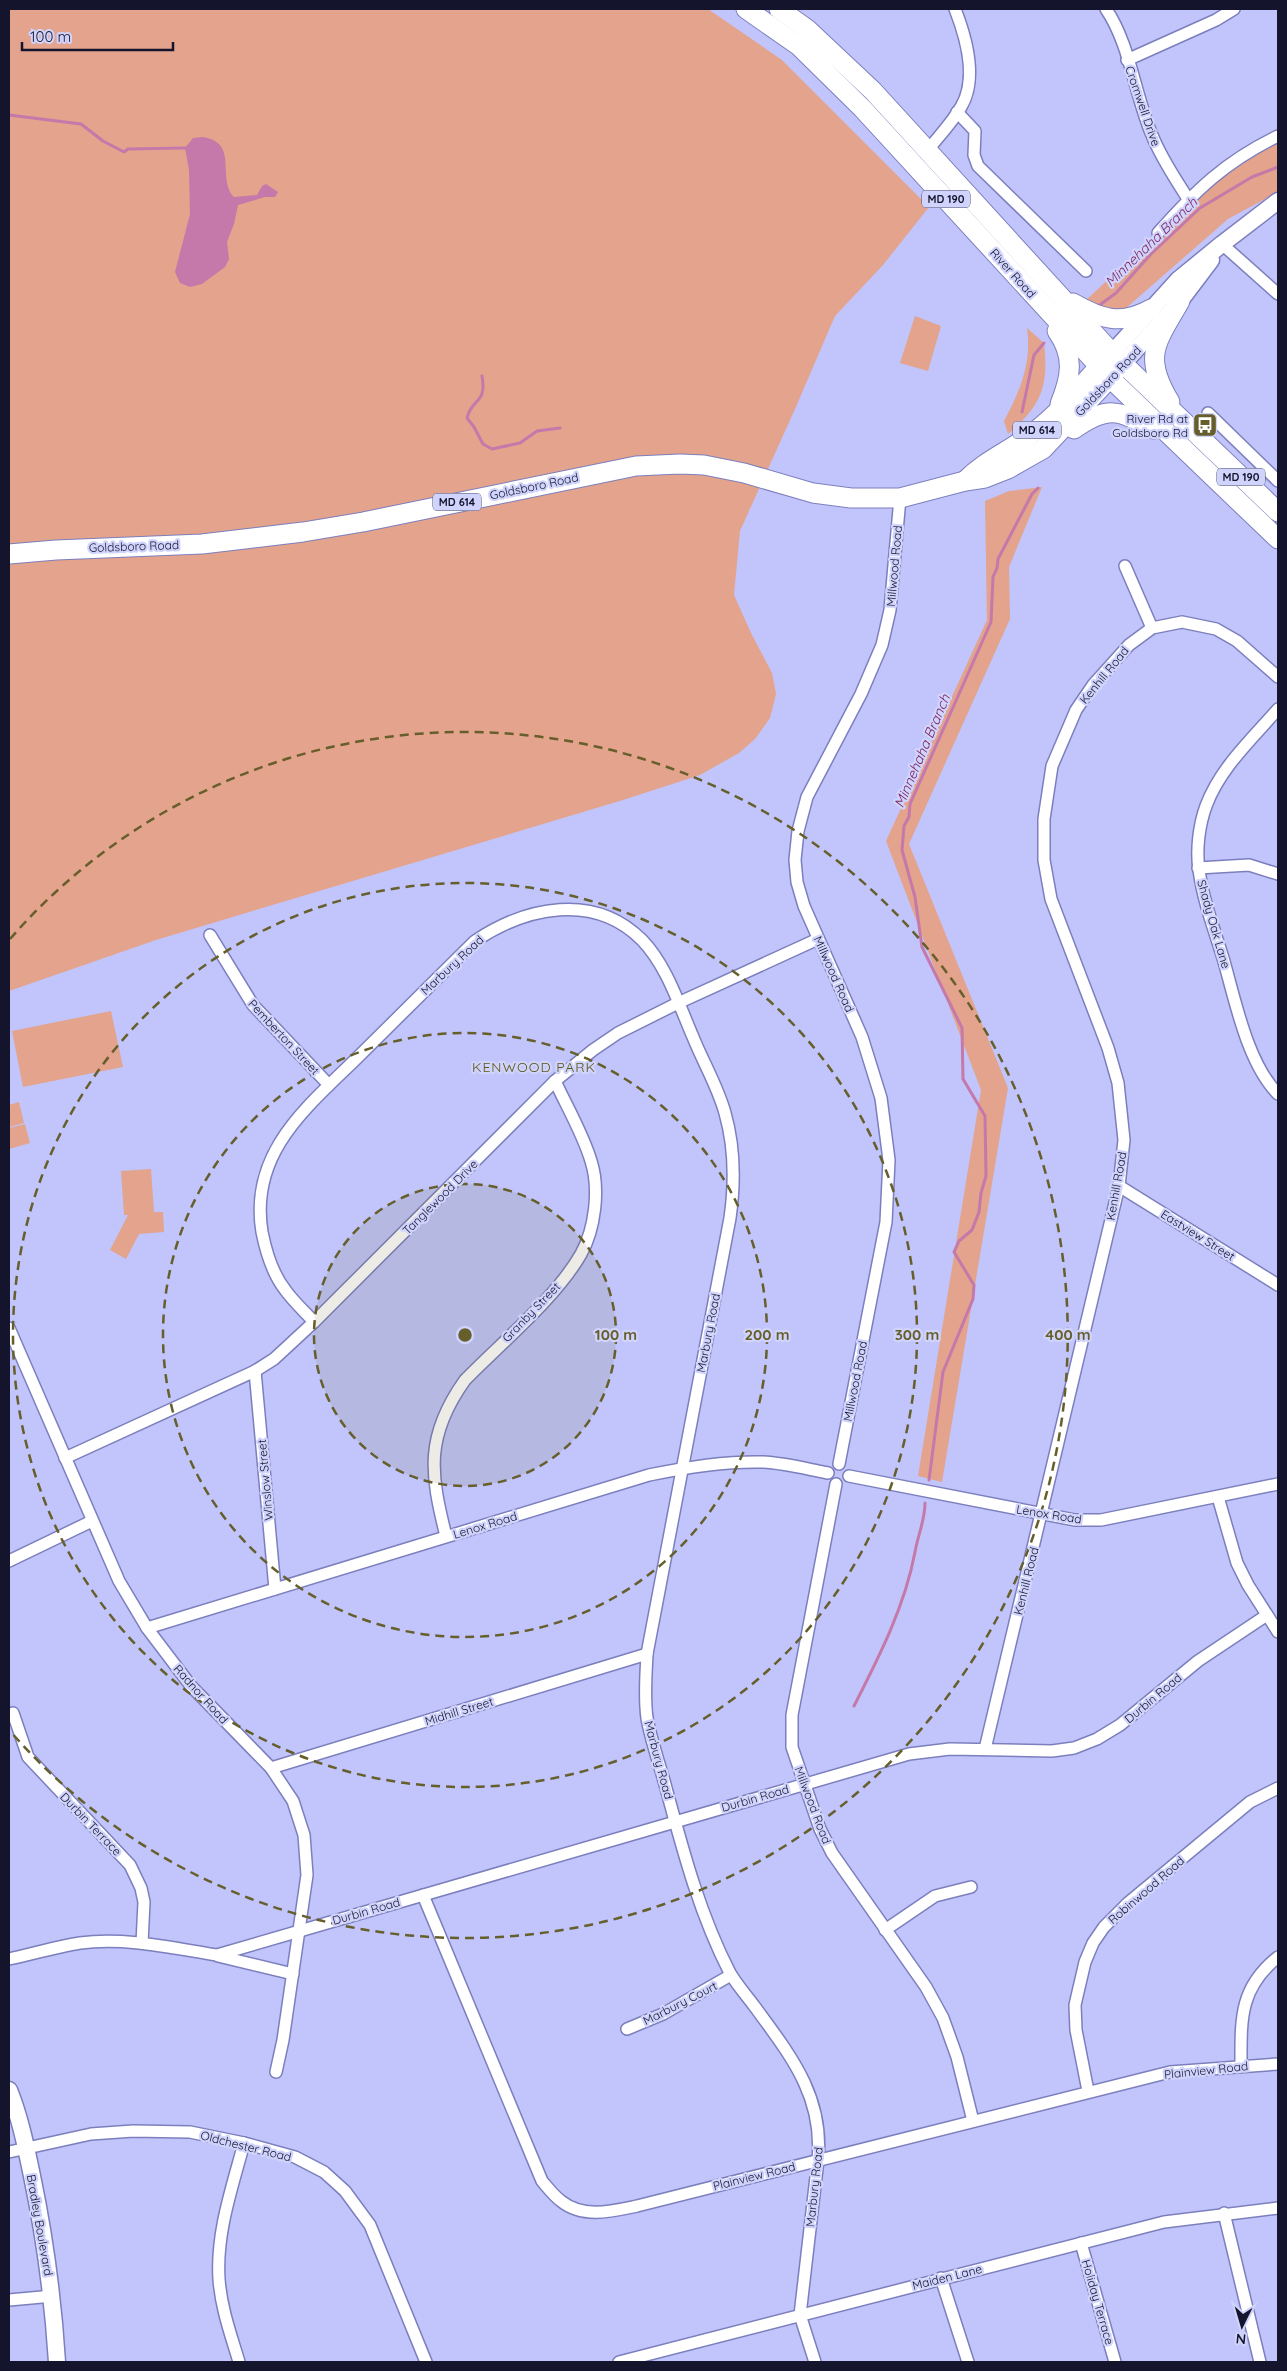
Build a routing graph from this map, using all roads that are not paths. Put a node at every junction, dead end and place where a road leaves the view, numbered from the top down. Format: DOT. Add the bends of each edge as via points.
graph roads {
  1 [pos="746,9"];
  2 [pos="779,9"];
  3 [pos="955,9"];
  4 [pos="1106,9"];
  5 [pos="1234,9"];
  6 [pos="1127,60"];
  7 [pos="957,112"];
  8 [pos="1278,136"];
  9 [pos="927,151"];
  10 [pos="1188,199"];
  11 [pos="1278,201"];
  12 [pos="1158,233"];
  13 [pos="1222,244"];
  14 [pos="1086,271"];
  15 [pos="1030,291"];
  16 [pos="1058,294"];
  17 [pos="1278,294"];
  18 [pos="1180,301"];
  19 [pos="1151,309"];
  20 [pos="1117,359"];
  21 [pos="1104,372"];
  22 [pos="1208,413"];
  23 [pos="1056,414"];
  24 [pos="1181,420"];
  25 [pos="1043,449"];
  26 [pos="1200,464"];
  27 [pos="966,481"];
  28 [pos="1278,482"];
  29 [pos="900,498"];
  30 [pos="1278,512"];
  31 [pos="1278,539"];
  32 [pos="9,554"];
  33 [pos="1125,566"];
  34 [pos="1152,628"];
  35 [pos="1278,677"];
  36 [pos="1278,709"];
  37 [pos="1198,868"];
  38 [pos="1278,874"];
  39 [pos="210,936"];
  40 [pos="818,939"];
  41 [pos="678,1003"];
  42 [pos="555,1081"];
  43 [pos="329,1085"];
  44 [pos="1278,1094"];
  45 [pos="1118,1186"];
  46 [pos="1278,1285"];
  47 [pos="314,1322"];
  48 [pos="9,1328"];
  49 [pos="255,1371"];
  50 [pos="65,1458"];
  51 [pos="839,1464"];
  52 [pos="682,1468"];
  53 [pos="828,1472"];
  54 [pos="849,1476"];
  55 [pos="836,1484"];
  56 [pos="1278,1484"];
  57 [pos="1218,1497"];
  58 [pos="1042,1513"];
  59 [pos="92,1521"];
  60 [pos="446,1536"];
  61 [pos="9,1561"];
  62 [pos="275,1589"];
  63 [pos="1267,1615"];
  64 [pos="147,1628"];
  65 [pos="1278,1632"];
  66 [pos="647,1654"];
  67 [pos="13,1713"];
  68 [pos="985,1749"];
  69 [pos="271,1768"];
  70 [pos="803,1784"];
  71 [pos="1278,1788"];
  72 [pos="675,1821"];
  73 [pos="971,1887"];
  74 [pos="423,1895"];
  75 [pos="885,1930"];
  76 [pos="299,1931"];
  77 [pos="142,1943"];
  78 [pos="216,1955"];
  79 [pos="1278,1957"];
  80 [pos="9,1959"];
  81 [pos="293,1974"];
  82 [pos="731,1975"];
  83 [pos="627,2029"];
  84 [pos="1278,2064"];
  85 [pos="1241,2065"];
  86 [pos="276,2072"];
  87 [pos="9,2090"];
  88 [pos="1088,2091"];
  89 [pos="973,2121"];
  90 [pos="244,2143"];
  91 [pos="26,2148"];
  92 [pos="9,2152"];
  93 [pos="818,2160"];
  94 [pos="1278,2208"];
  95 [pos="1224,2213"];
  96 [pos="1081,2242"];
  97 [pos="941,2278"];
  98 [pos="53,2296"];
  99 [pos="9,2300"];
  100 [pos="800,2315"];
  101 [pos="57,2362"];
  102 [pos="239,2362"];
  103 [pos="426,2362"];
  104 [pos="625,2362"];
  105 [pos="815,2362"];
  106 [pos="968,2362"];
  107 [pos="1115,2362"];
  108 [pos="1260,2362"];
  1 -- 15 [label="main road, River Road / MD 190" via="799,46 862,108"];
  2 -- 9 [label="main road, River Road / MD 190" via="807,29 866,85"];
  3 -- 7 [label="street" via="969,50 968,84"];
  4 -- 6 [label="street, Cromwell Drive"];
  5 -- 6 [label="street"];
  6 -- 10 [label="street, Cromwell Drive" via="1152,135 1166,165"];
  7 -- 9 [label="street"];
  7 -- 14 [label="street" via="975,131 974,155 978,166"];
  8 -- 10 [label="street" via="1232,162"];
  9 -- 16 [label="main road, River Road / MD 190"];
  10 -- 12 [label="street"];
  11 -- 13 [label="main road, Goldsboro Road / MD 614"];
  13 -- 17 [label="street"];
  13 -- 18 [label="main road, Goldsboro Road / MD 614"];
  13 -- 19 [label="main road, Goldsboro Road / MD 614" via="1178,280"];
  15 -- 21 [label="main road, River Road / MD 190"];
  15 -- 23 [label="main road" via="1061,337 1069,356 1070,375"];
  16 -- 19 [label="main road" via="1099,317 1111,319 1138,316"];
  16 -- 20 [label="main road, River Road / MD 190"];
  18 -- 20 [label="main road, Goldsboro Road / MD 614"];
  18 -- 24 [label="main road" via="1159,337 1154,356 1156,377"];
  19 -- 20 [label="main road, Goldsboro Road / MD 614"];
  20 -- 21 [label="main road, Goldsboro Road / MD 614"];
  20 -- 24 [label="main road, River Road / MD 190"];
  21 -- 23 [label="main road, Goldsboro Road / MD 614"];
  21 -- 25 [label="main road, Goldsboro Road / MD 614"];
  21 -- 26 [label="main road, River Road / MD 190"];
  22 -- 28 [label="street"];
  23 -- 27 [label="main road, Goldsboro Road / MD 614" via="1011,449 978,468"];
  24 -- 30 [label="main road, River Road / MD 190"];
  25 -- 26 [label="main road" via="1093,416 1114,413 1132,417 1161,434"];
  25 -- 27 [label="main road, Goldsboro Road / MD 614" via="1008,469"];
  26 -- 31 [label="main road, River Road / MD 190"];
  27 -- 29 [label="main road, Goldsboro Road / MD 614"];
  29 -- 32 [label="main road, Goldsboro Road / MD 614" via="851,498 813,493 744,473 704,466 636,466 303,532 202,544"];
  29 -- 40 [label="street, Millwood Road" via="890,610 882,645 862,694 807,797 798,831 797,882"];
  33 -- 34 [label="street"];
  34 -- 35 [label="street" via="1182,622 1216,629 1237,641"];
  34 -- 45 [label="street, Kenhill Road" via="1129,645 1093,684 1076,710 1052,766 1044,819 1044,860 1051,899 1108,1048 1118,1083 1124,1140"];
  36 -- 37 [label="street, Shady Oak Lane" via="1215,787 1200,827"];
  37 -- 38 [label="street" via="1249,865"];
  37 -- 44 [label="street, Shady Oak Lane" via="1245,1032 1254,1056"];
  39 -- 43 [label="street, Pemberton Street" via="253,1005"];
  40 -- 41 [label="street, Tanglewood Drive"];
  40 -- 51 [label="street, Millwood Road" via="862,1037 881,1098 889,1160 886,1222"];
  41 -- 42 [label="street, Tanglewood Drive" via="618,1033"];
  41 -- 43 [label="street, Marbury Road" via="661,968 642,940 617,922 582,910 554,909 525,915 475,941"];
  41 -- 52 [label="street, Marbury Road" via="725,1111 734,1166 730,1218"];
  42 -- 47 [label="street, Tanglewood Drive"];
  42 -- 60 [label="street, Granby Street" via="591,1161 595,1185 592,1224 581,1253 562,1281 452,1397 435,1446 433,1472"];
  43 -- 47 [label="street, Marbury Road" via="279,1142 270,1157 262,1186 260,1218 265,1249 286,1291"];
  45 -- 46 [label="street, Eastview Street"];
  45 -- 58 [label="street, Kenhill Road"];
  47 -- 49 [label="street, Tanglewood Drive" via="274,1359"];
  48 -- 50 [label="street, Radnor Road"];
  49 -- 50 [label="street, Tanglewood Drive"];
  49 -- 62 [label="street, Winslow Street"];
  50 -- 59 [label="street, Radnor Road"];
  51 -- 53 [label="street" via="833,1465"];
  51 -- 54 [label="street" via="846,1466"];
  52 -- 53 [label="street, Lenox Road" via="765,1462"];
  52 -- 60 [label="street, Lenox Road"];
  52 -- 66 [label="street, Marbury Road"];
  53 -- 55 [label="street" via="829,1479"];
  54 -- 55 [label="street" via="843,1484"];
  54 -- 58 [label="street, Lenox Road"];
  55 -- 70 [label="street, Millwood Road" via="792,1715 792,1747"];
  56 -- 57 [label="street, Lenox Road"];
  57 -- 58 [label="street, Lenox Road" via="1101,1520 1076,1520"];
  57 -- 63 [label="street" via="1237,1563"];
  58 -- 68 [label="street, Kenhill Road"];
  59 -- 61 [label="street"];
  59 -- 64 [label="street, Radnor Road" via="119,1582"];
  60 -- 62 [label="street, Lenox Road"];
  62 -- 64 [label="street, Lenox Road"];
  63 -- 65 [label="street"];
  63 -- 68 [label="street, Durbin Road" via="1198,1661 1120,1726 1097,1739 1052,1752"];
  64 -- 69 [label="street, Radnor Road" via="191,1686"];
  66 -- 69 [label="street, Midhill Street"];
  66 -- 72 [label="street, Marbury Road" via="645,1689 648,1719"];
  67 -- 77 [label="street, Durbin Terrace" via="28,1758 130,1865 144,1902"];
  68 -- 70 [label="street, Durbin Road" via="909,1754"];
  69 -- 76 [label="street, Radnor Road" via="293,1801 304,1835 307,1876"];
  70 -- 72 [label="street, Durbin Road"];
  70 -- 75 [label="street, Millwood Road" via="832,1853"];
  71 -- 88 [label="street, Robinwood Road" via="1250,1802 1135,1897 1104,1927 1093,1943 1075,2005 1076,2030"];
  72 -- 74 [label="street, Durbin Road"];
  72 -- 82 [label="street, Marbury Road" via="704,1918"];
  73 -- 75 [label="street" via="935,1896"];
  74 -- 76 [label="street, Durbin Road"];
  74 -- 93 [label="street, Plainview Road" via="542,2181 562,2202 580,2210 603,2213"];
  75 -- 89 [label="street, Millwood Road" via="926,1987 943,2018 957,2057"];
  76 -- 78 [label="street, Durbin Road"];
  76 -- 81 [label="street, Radnor Road"];
  77 -- 78 [label="street, Durbin Road"];
  77 -- 80 [label="street, Durbin Road" via="80,1943"];
  78 -- 81 [label="street, Durbin Road"];
  79 -- 85 [label="street" via="1265,1968 1244,2002"];
  81 -- 86 [label="street, Radnor Road"];
  82 -- 83 [label="street, Marbury Court" via="663,2014"];
  82 -- 93 [label="street, Marbury Road" via="802,2076 817,2119"];
  84 -- 85 [label="street, Plainview Road"];
  85 -- 88 [label="street, Plainview Road" via="1170,2072"];
  87 -- 91 [label="main road, Bradley Boulevard"];
  88 -- 89 [label="street, Plainview Road"];
  89 -- 93 [label="street, Plainview Road"];
  90 -- 91 [label="street, Oldchester Road" via="190,2132 133,2131 91,2134"];
  90 -- 102 [label="street" via="222,2222 219,2261 219,2281 227,2322"];
  90 -- 103 [label="street, Oldchester Road" via="295,2157 324,2172 357,2205 370,2225"];
  91 -- 92 [label="street, Oldchester Road"];
  91 -- 98 [label="main road, Bradley Boulevard" via="43,2227"];
  93 -- 100 [label="street, Marbury Road"];
  94 -- 95 [label="street, Maiden Lane"];
  95 -- 96 [label="street, Maiden Lane" via="1164,2222"];
  95 -- 108 [label="street"];
  96 -- 97 [label="street, Maiden Lane"];
  96 -- 107 [label="street, Holiday Terrace"];
  97 -- 100 [label="street, Maiden Lane"];
  97 -- 106 [label="street"];
  98 -- 99 [label="street"];
  98 -- 101 [label="main road, Bradley Boulevard"];
  100 -- 104 [label="street, Maiden Lane"];
  100 -- 105 [label="street, Marbury Road"];
}
